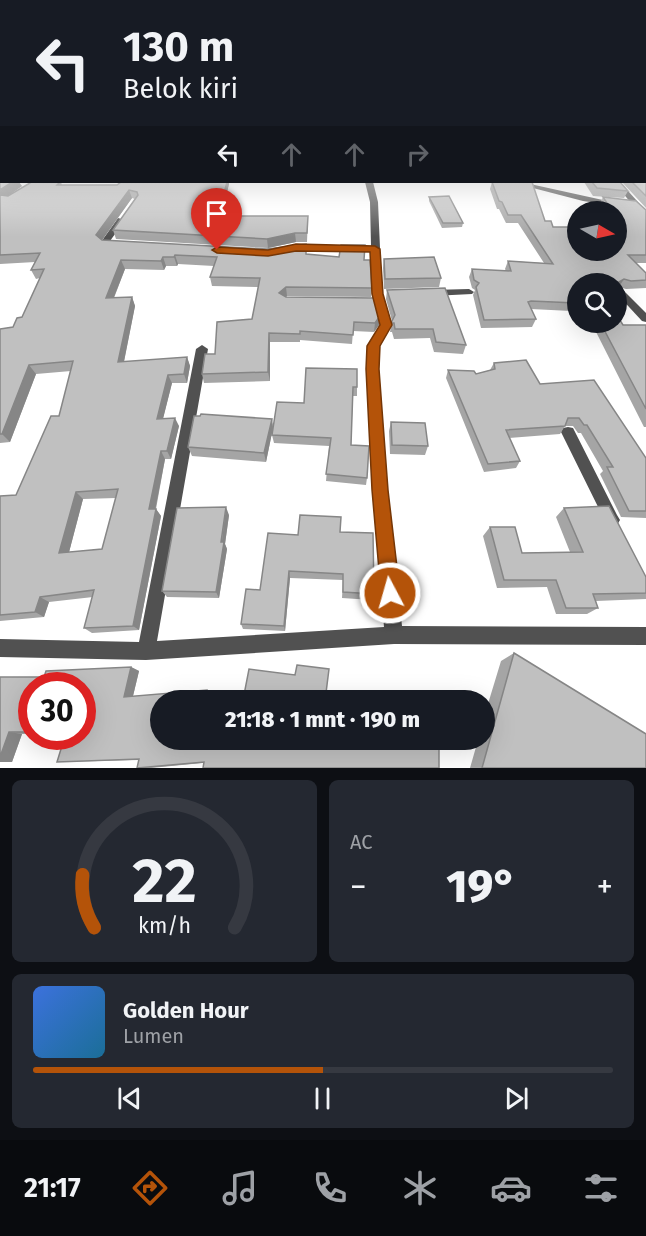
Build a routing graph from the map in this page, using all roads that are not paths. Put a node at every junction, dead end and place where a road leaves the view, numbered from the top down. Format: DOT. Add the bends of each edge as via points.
graph roads {
  1 [pos="369,183"];
  2 [pos="518,183"];
  3 [pos="618,183"];
  4 [pos="636,204"];
  5 [pos="129,210"];
  6 [pos="646,216"];
  7 [pos="129,245"];
  8 [pos="375,249"];
  9 [pos="284,251"];
  10 [pos="469,292"];
  11 [pos="423,293"];
  12 [pos="627,299"];
  13 [pos="646,319"];
  14 [pos="202,349"];
  15 [pos="568,432"];
  16 [pos="620,536"];
  17 [pos="394,635"];
  18 [pos="646,636"];
  19 [pos="0,648"];
  20 [pos="146,651"];
  1 -- 8 [label="street" via="374,201"];
  2 -- 4 [label="street" via="583,199"];
  3 -- 4 [label="street"];
  4 -- 6 [label="street"];
  5 -- 7 [label="street" via="105,242"];
  8 -- 9 [label="street"];
  8 -- 17 [label="street" via="379,298 386,325 374,346 373,369"];
  10 -- 11 [label="street"];
  12 -- 13 [label="street"];
  14 -- 20 [label="street"];
  15 -- 16 [label="street"];
  17 -- 18 [label="street"];
  17 -- 20 [label="street"];
  19 -- 20 [label="street"];
}
